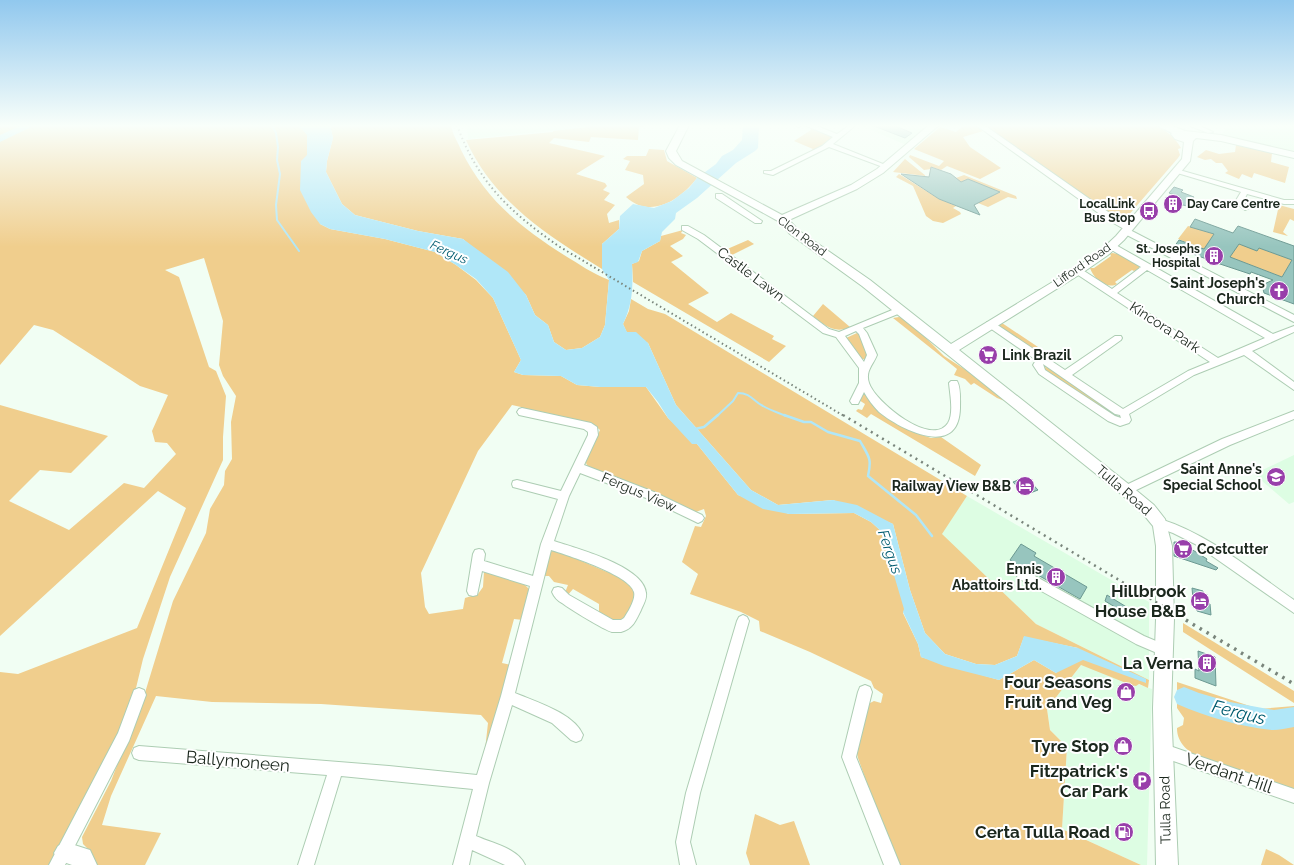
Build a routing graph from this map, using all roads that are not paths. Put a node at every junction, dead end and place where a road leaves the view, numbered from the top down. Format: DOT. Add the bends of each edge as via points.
graph roads {
  1 [pos="683,165"];
  2 [pos="787,165"];
  3 [pos="1036,165"];
  4 [pos="1181,165"];
  5 [pos="885,166"];
  6 [pos="1176,171"];
  7 [pos="766,172"];
  8 [pos="1244,190"];
  9 [pos="719,196"];
  10 [pos="748,200"];
  11 [pos="1294,202"];
  12 [pos="735,206"];
  13 [pos="1245,208"];
  14 [pos="782,219"];
  15 [pos="758,221"];
  16 [pos="685,228"];
  17 [pos="1127,229"];
  18 [pos="1111,246"];
  19 [pos="1148,266"];
  20 [pos="1078,271"];
  21 [pos="1112,293"];
  22 [pos="900,310"];
  23 [pos="1294,319"];
  24 [pos="990,324"];
  25 [pos="858,328"];
  26 [pos="1294,328"];
  27 [pos="839,335"];
  28 [pos="1118,338"];
  29 [pos="1272,338"];
  30 [pos="950,350"];
  31 [pos="1245,351"];
  32 [pos="1041,359"];
  33 [pos="1217,362"];
  34 [pos="864,368"];
  35 [pos="1065,375"];
  36 [pos="864,383"];
  37 [pos="954,383"];
  38 [pos="1294,387"];
  39 [pos="855,401"];
  40 [pos="522,412"];
  41 [pos="1121,412"];
  42 [pos="1294,415"];
  43 [pos="579,468"];
  44 [pos="518,484"];
  45 [pos="1126,490"];
  46 [pos="564,496"];
  47 [pos="698,518"];
  48 [pos="1160,524"];
  49 [pos="547,544"];
  50 [pos="1022,574"];
  51 [pos="537,583"];
  52 [pos="473,591"];
  53 [pos="558,592"];
  54 [pos="1294,607"];
  55 [pos="743,621"];
  56 [pos="1164,650"];
  57 [pos="865,692"];
  58 [pos="139,695"];
  59 [pos="508,696"];
  60 [pos="576,735"];
  61 [pos="1164,751"];
  62 [pos="139,753"];
  63 [pos="336,769"];
  64 [pos="482,783"];
  65 [pos="1294,796"];
  66 [pos="467,840"];
  67 [pos="61,859"];
  68 [pos="86,865"];
  69 [pos="306,865"];
  70 [pos="461,865"];
  71 [pos="517,865"];
  72 [pos="688,865"];
  73 [pos="892,865"];
  74 [pos="1167,865"];
  1 -- 10 [label="main road, Clon Road"];
  2 -- 7 [label="street" via="771,174"];
  3 -- 17 [label="street"];
  4 -- 6 [label="main road, Lifford Road"];
  5 -- 14 [label="main road" via="842,193"];
  6 -- 8 [label="street"];
  6 -- 17 [label="main road, Lifford Road"];
  8 -- 11 [label="street" via="1284,202"];
  8 -- 13 [label="street" via="1239,202"];
  9 -- 12 [label="street"];
  10 -- 12 [label="street"];
  10 -- 14 [label="main road, Clon Road"];
  12 -- 15 [label="street"];
  14 -- 22 [label="main road, Clon Road" via="794,232"];
  16 -- 27 [label="street, Castle Lawn" via="701,237 826,331"];
  17 -- 18 [label="main road, Lifford Road"];
  17 -- 23 [label="street"];
  18 -- 19 [label="street"];
  18 -- 20 [label="main road, Lifford Road"];
  19 -- 21 [label="street, Kincora Park"];
  19 -- 29 [label="street"];
  20 -- 21 [label="street, Kincora Park"];
  20 -- 24 [label="main road, Lifford Road"];
  21 -- 33 [label="street, Kincora Park"];
  22 -- 25 [label="street"];
  22 -- 30 [label="main road, Clon Road"];
  24 -- 30 [label="main road, Lifford Road"];
  24 -- 32 [label="street"];
  25 -- 27 [label="street"];
  25 -- 34 [label="street" via="863,333 872,355"];
  26 -- 29 [label="street, Kincora Park"];
  27 -- 34 [label="street"];
  28 -- 35 [label="street"];
  29 -- 31 [label="street, Kincora Park"];
  30 -- 45 [label="main road, Tulla Road"];
  31 -- 33 [label="street, Kincora Park"];
  31 -- 38 [label="street"];
  32 -- 35 [label="street"];
  32 -- 41 [label="street, Kincora Park" via="1038,365 1042,372 1109,417"];
  33 -- 41 [label="street, Kincora Park"];
  34 -- 36 [label="street"];
  35 -- 41 [label="street"];
  36 -- 37 [label="street" via="887,413 917,431 929,434 950,427 954,416"];
  36 -- 39 [label="street"];
  40 -- 43 [label="street" via="587,426 593,430"];
  42 -- 45 [label="street" via="1226,442"];
  43 -- 46 [label="street"];
  43 -- 47 [label="street, Fergus View" via="650,495"];
  44 -- 46 [label="street"];
  45 -- 48 [label="main road, Tulla Road" via="1149,510"];
  46 -- 49 [label="street"];
  48 -- 54 [label="street" via="1199,541"];
  48 -- 56 [label="main road, Tulla Road" via="1166,562"];
  49 -- 51 [label="street"];
  49 -- 53 [label="street" via="620,571 637,583 640,591 630,622 621,627 612,626 565,599"];
  50 -- 56 [label="street" via="1140,640"];
  51 -- 52 [label="street" via="478,559"];
  51 -- 59 [label="street"];
  55 -- 72 [label="street" via="693,793 683,842"];
  56 -- 61 [label="main road, Tulla Road"];
  57 -- 73 [label="street" via="849,757"];
  58 -- 67 [label="street" via="124,736"];
  59 -- 60 [label="street" via="557,718"];
  59 -- 64 [label="street"];
  61 -- 65 [label="street, Verdant Hill"];
  61 -- 74 [label="main road, Tulla Road"];
  62 -- 63 [label="street, Ballymoneen"];
  63 -- 64 [label="street, Ballymoneen"];
  63 -- 69 [label="street"];
  64 -- 66 [label="street"];
  66 -- 70 [label="street"];
  66 -- 71 [label="street" via="507,857"];
  67 -- 68 [label="main road" via="83,857"];
}
